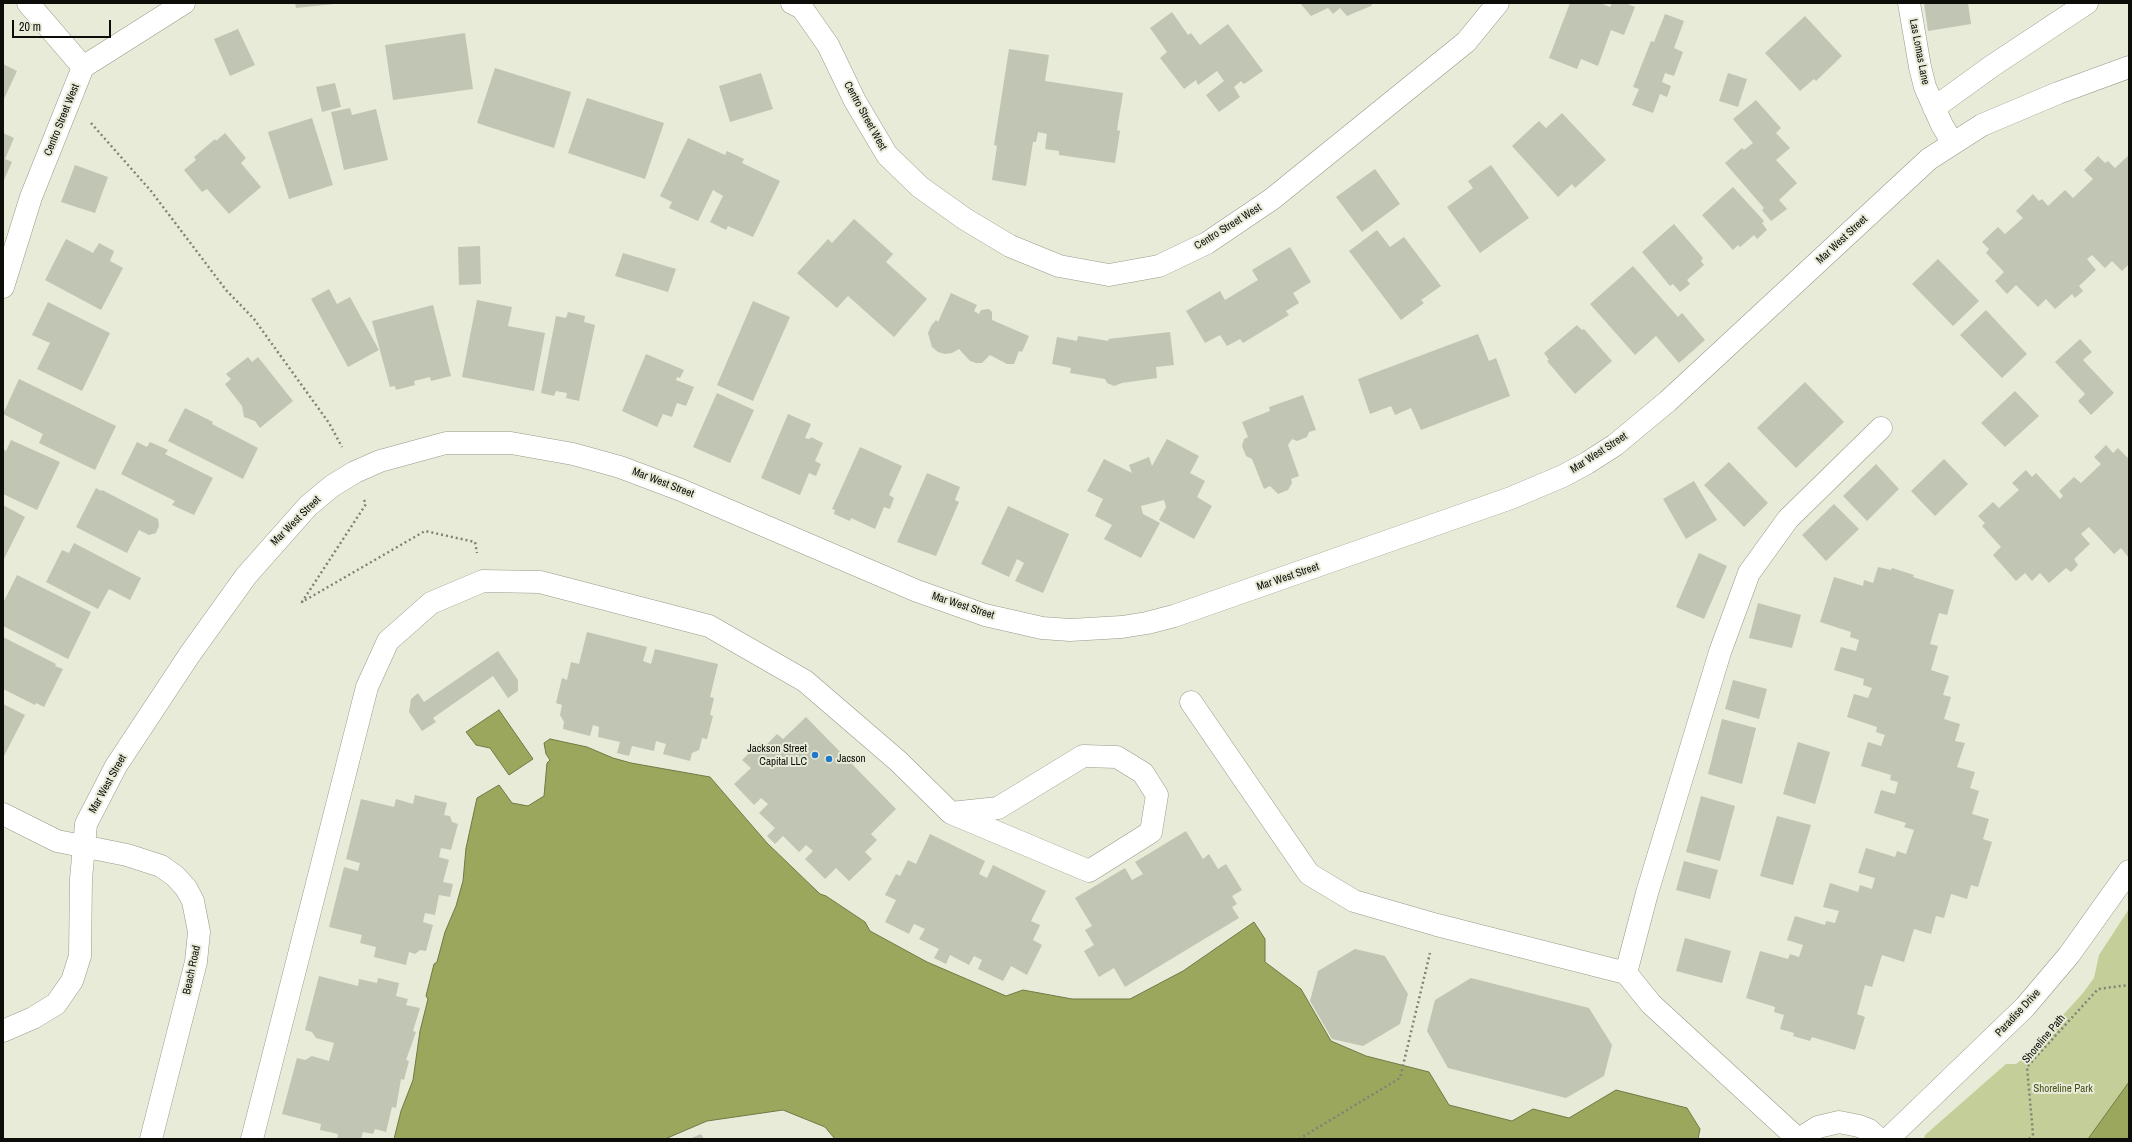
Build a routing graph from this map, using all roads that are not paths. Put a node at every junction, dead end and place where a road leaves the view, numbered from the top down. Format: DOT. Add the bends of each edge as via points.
graph roads {
  1 [pos="28,3"];
  2 [pos="184,3"];
  3 [pos="792,3"];
  4 [pos="1498,3"];
  5 [pos="1910,3"];
  6 [pos="2087,3"];
  7 [pos="83,67"];
  8 [pos="2129,67"];
  9 [pos="1934,108"];
  10 [pos="1952,142"];
  11 [pos="3,287"];
  12 [pos="1881,428"];
  13 [pos="1192,702"];
  14 [pos="952,813"];
  15 [pos="3,814"];
  16 [pos="83,848"];
  17 [pos="2129,871"];
  18 [pos="1626,973"];
  19 [pos="3,1030"];
  20 [pos="151,1139"];
  21 [pos="252,1139"];
  22 [pos="1799,1139"];
  23 [pos="1880,1139"];
  24 [pos="1888,1139"];
  1 -- 7 [label="street"];
  2 -- 7 [label="street"];
  3 -- 4 [label="street, Centro Street West" via="802,8 828,45 855,101 887,155 920,187 1010,246 1058,266 1109,275 1159,266 1207,243 1272,199 1466,42"];
  5 -- 9 [label="street, Las Lomas Lane" via="1920,67"];
  6 -- 9 [label="street"];
  7 -- 11 [label="street, Centro Street West" via="31,197"];
  8 -- 10 [label="street, Mar West Street" via="2016,109"];
  9 -- 10 [label="street, Las Lomas Lane"];
  10 -- 16 [label="street, Mar West Street" via="1929,159 1668,401 1620,441 1587,463 1511,498 1174,616 1147,623 1070,630 1042,628 985,615 917,591 681,490 620,467 573,454 511,443 446,443 380,461 332,486 308,506 246,576 190,654 116,766 86,824"];
  12 -- 18 [label="street" via="1788,518 1749,573 1720,652 1647,894"];
  13 -- 18 [label="street" via="1310,874 1354,901"];
  14 -- 14 [label="street" via="1090,871 1151,832 1157,795 1143,773 1117,757 1083,756 998,808"];
  14 -- 21 [label="street" via="805,681 709,626 540,582 483,581 431,603 388,641 367,687"];
  15 -- 16 [label="street, Beach Road" via="57,841"];
  16 -- 19 [label="street, Mar West Street" via="80,956 72,981 56,1004 33,1018"];
  16 -- 20 [label="street, Beach Road" via="127,855 160,866 175,876 186,888 197,916 199,932 196,962"];
  17 -- 24 [label="street, Paradise Drive" via="2070,955 2025,1007"];
  18 -- 22 [label="street" via="1651,1004"];
  22 -- 23 [label="street" via="1818,1127 1839,1122 1869,1130"];
}
